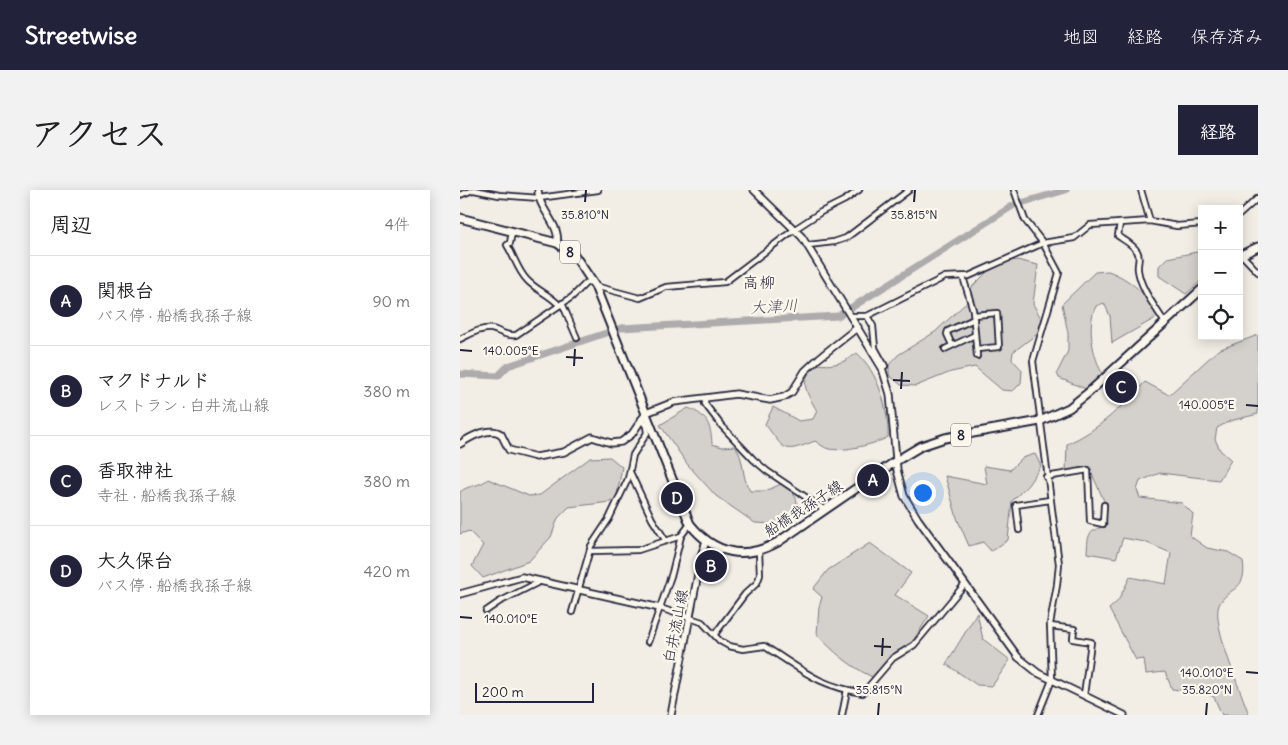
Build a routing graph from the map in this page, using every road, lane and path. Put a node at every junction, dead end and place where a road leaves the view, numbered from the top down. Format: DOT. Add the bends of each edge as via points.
graph roads {
  1 [pos="474,190"];
  2 [pos="538,190"];
  3 [pos="598,190"];
  4 [pos="754,190"];
  5 [pos="909,190"];
  6 [pos="1014,190"];
  7 [pos="1141,190"];
  8 [pos="856,191"];
  9 [pos="460,195"];
  10 [pos="539,198"];
  11 [pos="1258,198"];
  12 [pos="1243,211"];
  13 [pos="460,218"];
  14 [pos="1150,220"];
  15 [pos="1120,223"];
  16 [pos="1198,224"];
  17 [pos="795,229"];
  18 [pos="512,232"];
  19 [pos="557,243"];
  20 [pos="1043,243"];
  21 [pos="808,246"];
  22 [pos="1258,247"];
  23 [pos="1243,254"];
  24 [pos="1243,258"];
  25 [pos="1258,272"];
  26 [pos="963,277"];
  27 [pos="594,284"];
  28 [pos="1198,293"];
  29 [pos="560,304"];
  30 [pos="850,315"];
  31 [pos="867,316"];
  32 [pos="974,317"];
  33 [pos="1165,323"];
  34 [pos="858,327"];
  35 [pos="975,335"];
  36 [pos="577,338"];
  37 [pos="460,339"];
  38 [pos="952,345"];
  39 [pos="945,349"];
  40 [pos="977,349"];
  41 [pos="977,356"];
  42 [pos="882,368"];
  43 [pos="705,400"];
  44 [pos="646,412"];
  45 [pos="641,419"];
  46 [pos="1040,421"];
  47 [pos="460,444"];
  48 [pos="896,461"];
  49 [pos="630,472"];
  50 [pos="1046,477"];
  51 [pos="1050,500"];
  52 [pos="1104,505"];
  53 [pos="826,510"];
  54 [pos="690,524"];
  55 [pos="1019,530"];
  56 [pos="681,536"];
  57 [pos="666,541"];
  58 [pos="706,541"];
  59 [pos="759,551"];
  60 [pos="590,552"];
  61 [pos="542,581"];
  62 [pos="965,584"];
  63 [pos="579,591"];
  64 [pos="460,594"];
  65 [pos="660,608"];
  66 [pos="486,611"];
  67 [pos="572,612"];
  68 [pos="690,617"];
  69 [pos="1050,626"];
  70 [pos="715,634"];
  71 [pos="648,642"];
  72 [pos="1052,680"];
  73 [pos="846,690"];
  74 [pos="1084,694"];
  75 [pos="671,715"];
  76 [pos="842,715"];
  77 [pos="1038,715"];
  78 [pos="1124,715"];
  1 -- 9 [label="street"];
  1 -- 10 [label="street"];
  2 -- 10 [label="street"];
  3 -- 10 [label="street"];
  4 -- 17 [label="street"];
  5 -- 21 [label="street" via="846,238"];
  6 -- 20 [label="street" via="1032,232"];
  7 -- 14 [label="street"];
  8 -- 17 [label="street"];
  10 -- 19 [label="street" via="557,234"];
  11 -- 12 [label="street"];
  13 -- 18 [label="main road, 船橋我孫子線 / 8"];
  14 -- 15 [label="street"];
  14 -- 16 [label="street" via="1177,226"];
  15 -- 20 [label="street" via="1090,225 1074,238"];
  15 -- 33 [label="street" via="1118,236 1137,251 1140,259 1138,269 1148,298 1154,302"];
  17 -- 21 [label="street"];
  17 -- 27 [label="street" via="720,284 666,287 640,298"];
  18 -- 19 [label="main road, 船橋我孫子線 / 8"];
  18 -- 29 [label="street" via="507,245 525,278"];
  19 -- 27 [label="main road, 船橋我孫子線 / 8" via="575,256"];
  20 -- 26 [label="street"];
  20 -- 46 [label="street" via="1059,272 1033,361"];
  21 -- 30 [label="street"];
  22 -- 23 [label="main road"];
  24 -- 25 [label="street"];
  26 -- 31 [label="street" via="945,277"];
  26 -- 32 [label="street"];
  27 -- 29 [label="street" via="586,284"];
  27 -- 44 [label="main road, 船橋我孫子線 / 8"];
  28 -- 33 [label="main road, 船橋我孫子線 / 8"];
  29 -- 36 [label="street"];
  29 -- 37 [label="street" via="516,335 491,329"];
  30 -- 31 [label="street"];
  30 -- 34 [label="street"];
  31 -- 42 [label="street" via="873,326"];
  32 -- 35 [label="street"];
  32 -- 38 [label="street" via="948,331"];
  32 -- 40 [label="street" via="997,313 999,347"];
  33 -- 46 [label="main road, 船橋我孫子線 / 8" via="1079,400 1061,413"];
  34 -- 42 [label="street"];
  34 -- 43 [label="street" via="819,358 792,392 784,397 770,400 736,394"];
  35 -- 38 [label="street"];
  35 -- 40 [label="street"];
  38 -- 39 [label="street"];
  40 -- 41 [label="street"];
  42 -- 48 [label="street" via="890,394"];
  43 -- 44 [label="street" via="674,402"];
  43 -- 53 [label="street" via="721,425 766,471"];
  44 -- 45 [label="street"];
  44 -- 54 [label="main road, 船橋我孫子線 / 8"];
  45 -- 47 [label="street" via="632,434 621,442 611,443 592,437 564,452 545,457 512,452 502,434 495,431"];
  45 -- 49 [label="street" via="648,430 633,455"];
  46 -- 48 [label="main road, 船橋我孫子線 / 8" via="945,438 921,446"];
  46 -- 50 [label="street"];
  48 -- 53 [label="main road, 船橋我孫子線 / 8"];
  48 -- 62 [label="street" via="904,496"];
  49 -- 57 [label="street"];
  49 -- 60 [label="street"];
  50 -- 51 [label="street"];
  50 -- 52 [label="street" via="1088,470 1090,521 1103,524"];
  51 -- 55 [label="street" via="1016,505"];
  51 -- 69 [label="street" via="1059,564"];
  53 -- 59 [label="main road, 船橋我孫子線 / 8"];
  54 -- 56 [label="street"];
  54 -- 58 [label="main road, 船橋我孫子線 / 8"];
  56 -- 57 [label="street"];
  56 -- 65 [label="street"];
  57 -- 60 [label="street" via="638,550"];
  58 -- 59 [label="main road, 船橋我孫子線 / 8" via="735,552"];
  58 -- 68 [label="street, 白井流山線"];
  59 -- 70 [label="street" via="760,576 757,584 745,594"];
  60 -- 63 [label="street"];
  61 -- 63 [label="street"];
  61 -- 64 [label="street" via="518,577"];
  61 -- 66 [label="street"];
  62 -- 72 [label="street" via="1018,657"];
  62 -- 73 [label="street" via="914,645 893,658 863,693"];
  63 -- 65 [label="street"];
  63 -- 67 [label="street"];
  65 -- 68 [label="street"];
  65 -- 71 [label="street"];
  68 -- 70 [label="street" via="702,622"];
  68 -- 75 [label="street, 白井流山線"];
  69 -- 72 [label="street"];
  69 -- 74 [label="street" via="1074,629 1073,639 1091,642"];
  70 -- 73 [label="street" via="720,641 736,649 764,646 808,676"];
  72 -- 74 [label="street"];
  72 -- 77 [label="street"];
  73 -- 76 [label="street"];
  74 -- 78 [label="street"];
}
